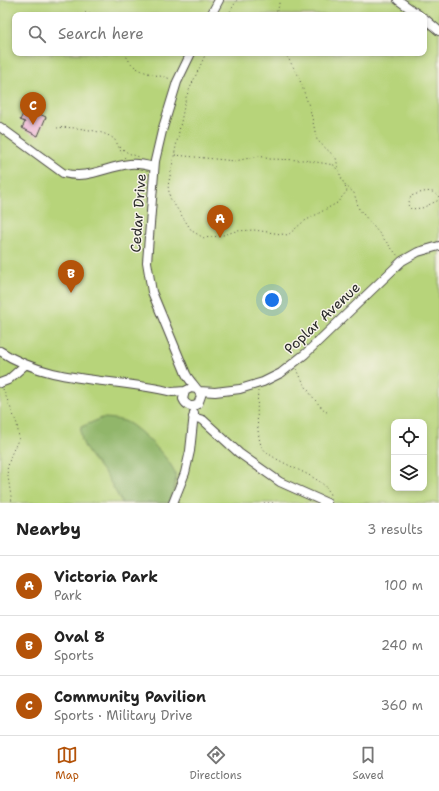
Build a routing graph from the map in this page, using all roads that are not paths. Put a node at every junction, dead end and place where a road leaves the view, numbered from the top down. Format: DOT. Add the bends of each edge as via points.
graph roads {
  1 [pos="219,0"];
  2 [pos="398,0"];
  3 [pos="213,12"];
  4 [pos="415,12"];
  5 [pos="427,21"];
  6 [pos="439,31"];
  7 [pos="190,56"];
  8 [pos="0,127"];
  9 [pos="154,167"];
  10 [pos="439,246"];
  11 [pos="0,350"];
  12 [pos="25,365"];
  13 [pos="186,374"];
  14 [pos="1,385"];
  15 [pos="198,390"];
  16 [pos="215,392"];
  17 [pos="185,394"];
  18 [pos="199,403"];
  19 [pos="189,406"];
  20 [pos="193,417"];
  21 [pos="329,500"];
  22 [pos="173,503"];
  1 -- 3 [label="street"];
  2 -- 4 [label="street"];
  5 -- 6 [label="street"];
  7 -- 9 [label="street, Cedar Drive" via="177,82"];
  8 -- 9 [label="street" via="63,172 72,175 86,176 137,163"];
  9 -- 13 [label="street, Cedar Drive" via="149,231 149,277 152,292"];
  10 -- 16 [label="street, Poplar Avenue" via="418,252 402,262 281,373 240,389"];
  11 -- 12 [label="street"];
  12 -- 14 [label="street"];
  12 -- 17 [label="street" via="43,372 69,377"];
  13 -- 15 [label="street, Cedar Drive"];
  13 -- 17 [label="street, Cedar Drive"];
  15 -- 16 [label="street, Poplar Avenue"];
  15 -- 17 [label="street" via="191,388"];
  15 -- 18 [label="street" via="201,398"];
  16 -- 18 [label="street, Poplar Avenue"];
  17 -- 19 [label="street"];
  18 -- 19 [label="street"];
  18 -- 20 [label="street"];
  19 -- 20 [label="street"];
  20 -- 21 [label="street" via="203,420 239,453 280,482"];
  20 -- 22 [label="street" via="185,473"];
}
